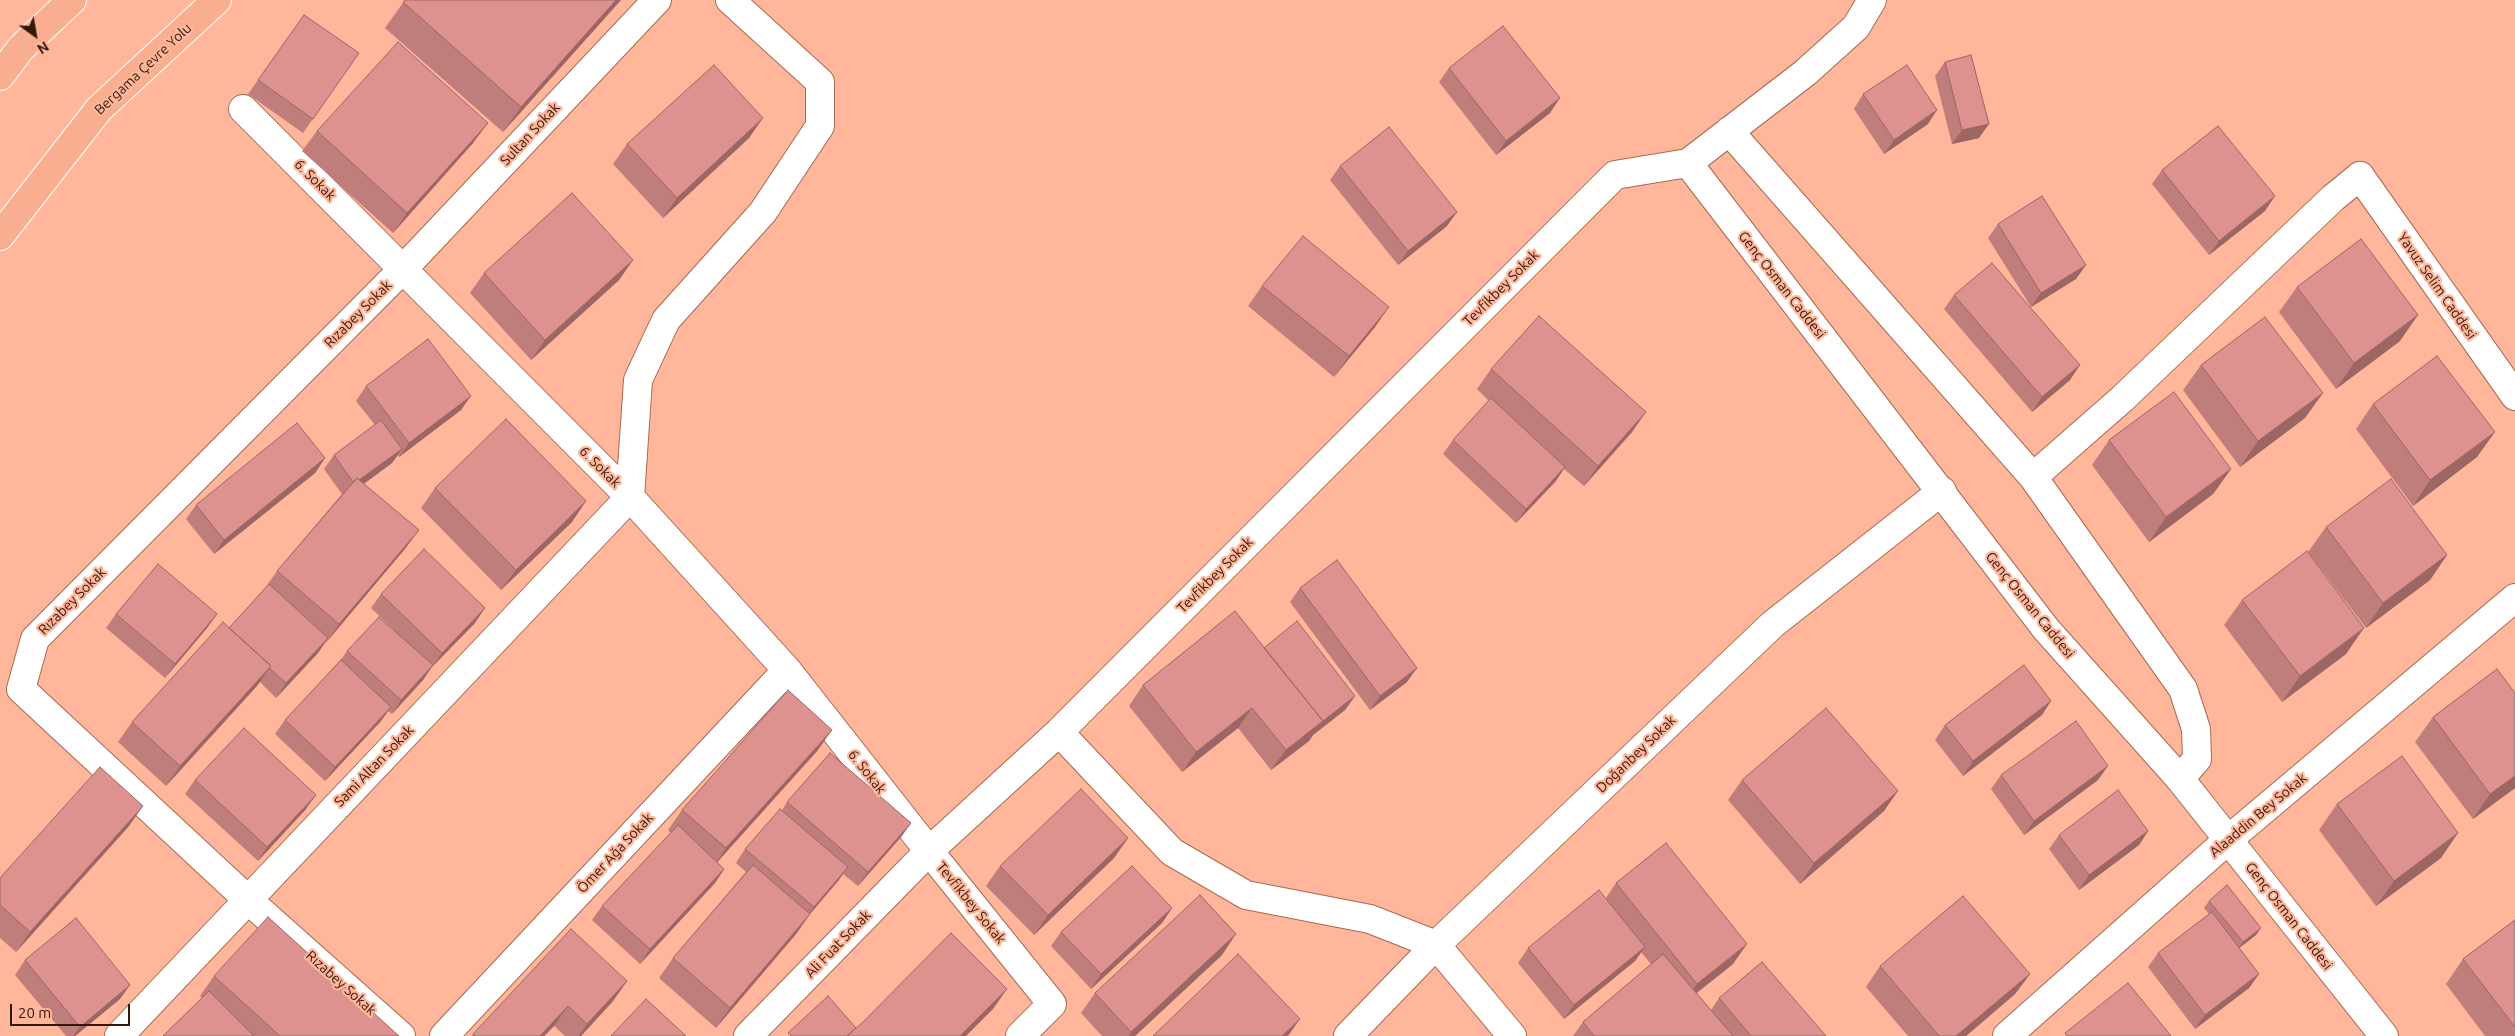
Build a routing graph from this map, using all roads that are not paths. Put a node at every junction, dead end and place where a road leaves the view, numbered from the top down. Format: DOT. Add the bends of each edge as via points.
graph roads {
  1 [pos="72,0"];
  2 [pos="217,0"];
  3 [pos="657,0"];
  4 [pos="730,0"];
  5 [pos="1872,0"];
  6 [pos="0,76"];
  7 [pos="243,109"];
  8 [pos="1729,132"];
  9 [pos="1688,163"];
  10 [pos="0,236"];
  11 [pos="404,268"];
  12 [pos="2515,396"];
  13 [pos="2033,477"];
  14 [pos="1942,491"];
  15 [pos="630,497"];
  16 [pos="2515,598"];
  17 [pos="787,670"];
  18 [pos="1059,732"];
  19 [pos="2180,779"];
  20 [pos="2229,839"];
  21 [pos="929,851"];
  22 [pos="247,899"];
  23 [pos="1436,945"];
  24 [pos="119,1036"];
  25 [pos="401,1036"];
  26 [pos="444,1036"];
  27 [pos="748,1036"];
  28 [pos="1020,1036"];
  29 [pos="1348,1036"];
  30 [pos="1512,1036"];
  31 [pos="2007,1036"];
  32 [pos="2384,1036"];
  1 -- 6 [label="highway" via="21,48"];
  2 -- 10 [label="highway, Bergama Çevre Yolu" via="99,109"];
  3 -- 11 [label="street, Sultan Sokak"];
  4 -- 15 [label="street" via="820,82 820,126 763,212 666,320 638,380"];
  5 -- 8 [label="street" via="1856,27 1805,73"];
  7 -- 11 [label="street, 6. Sokak"];
  8 -- 9 [label="street"];
  8 -- 13 [label="street"];
  9 -- 14 [label="street, Genç Osman Caddesi"];
  9 -- 18 [label="street, Tevfikbey Sokak" via="1615,175"];
  11 -- 15 [label="street, 6. Sokak"];
  11 -- 22 [label="street, Rızabey Sokak" via="35,638 21,689"];
  12 -- 13 [label="street, Yavuz Selim Caddesi" via="2360,176 2122,399"];
  13 -- 19 [label="street" via="2183,689 2196,729 2197,759"];
  14 -- 19 [label="street, Genç Osman Caddesi" via="2046,629"];
  14 -- 23 [label="street, Doğanbey Sokak" via="1772,624"];
  15 -- 17 [label="street, 6. Sokak"];
  15 -- 22 [label="street, Sami Altan Sokak"];
  16 -- 20 [label="street, Alaaddin Bey Sokak"];
  17 -- 21 [label="street, 6. Sokak"];
  17 -- 26 [label="street, Ömer Ağa Sokak"];
  18 -- 21 [label="street, Tevfikbey Sokak"];
  18 -- 23 [label="street" via="1172,852 1246,895 1370,919"];
  19 -- 20 [label="street, Genç Osman Caddesi"];
  20 -- 31 [label="street, Alaaddin Bey Sokak"];
  20 -- 32 [label="street, Genç Osman Caddesi"];
  21 -- 27 [label="street, Ali Fuat Sokak"];
  21 -- 28 [label="street, Tevfikbey Sokak" via="1052,1004"];
  22 -- 24 [label="street, Sami Altan Sokak"];
  22 -- 25 [label="street, Rızabey Sokak"];
  23 -- 29 [label="street, Doğanbey Sokak"];
  23 -- 30 [label="street"];
}
